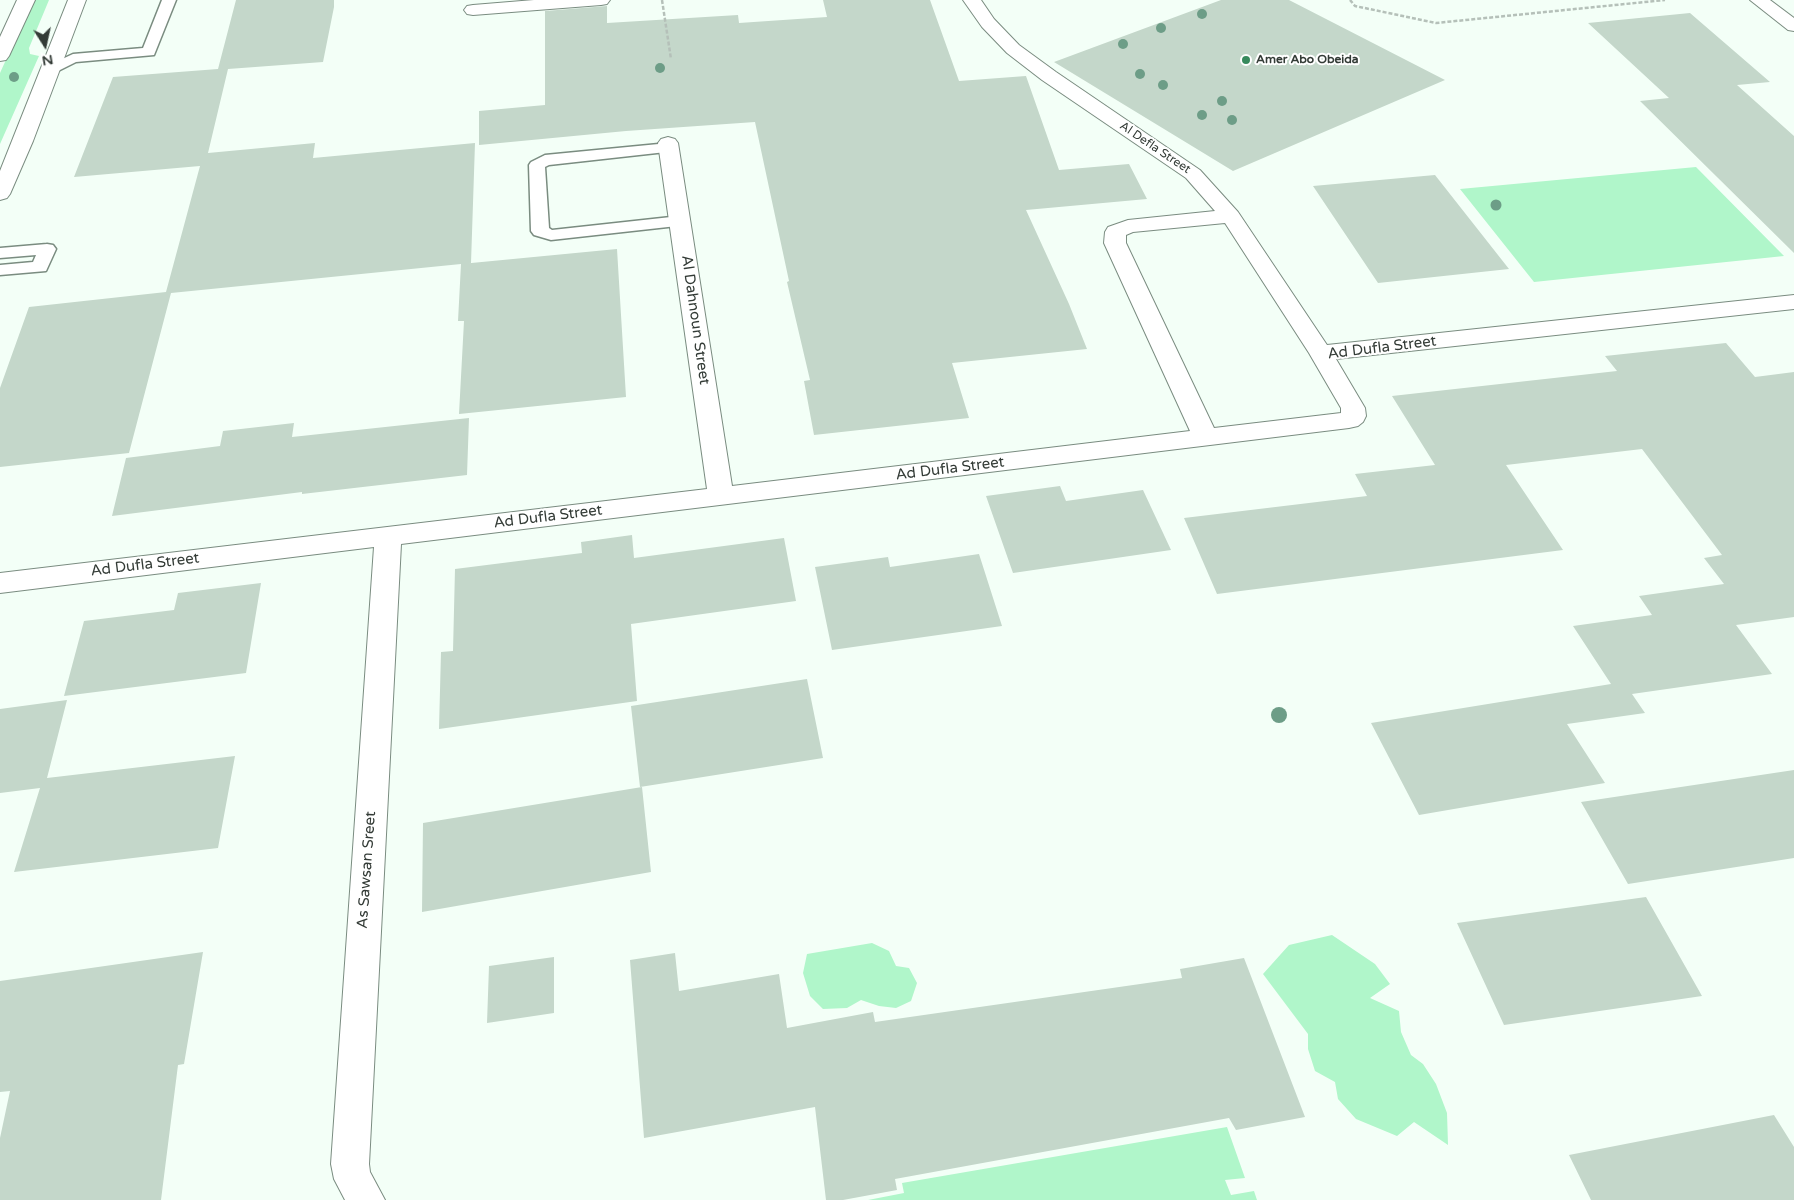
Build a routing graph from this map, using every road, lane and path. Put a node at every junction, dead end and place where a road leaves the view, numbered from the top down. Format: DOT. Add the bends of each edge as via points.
graph roads {
  1 [pos="26,0"];
  2 [pos="77,0"];
  3 [pos="169,0"];
  4 [pos="601,0"];
  5 [pos="662,0"];
  6 [pos="972,0"];
  7 [pos="1350,0"];
  8 [pos="1665,0"];
  9 [pos="1759,0"];
  10 [pos="473,10"];
  11 [pos="1794,26"];
  12 [pos="0,56"];
  13 [pos="671,59"];
  14 [pos="50,70"];
  15 [pos="669,145"];
  16 [pos="0,194"];
  17 [pos="1231,216"];
  18 [pos="680,221"];
  19 [pos="0,253"];
  20 [pos="0,270"];
  21 [pos="1794,302"];
  22 [pos="1321,353"];
  23 [pos="1206,438"];
  24 [pos="721,497"];
  25 [pos="388,536"];
  26 [pos="0,583"];
  27 [pos="366,1200"];
  1 -- 12 [label="street"];
  2 -- 14 [label="street"];
  3 -- 14 [label="lane" via="149,52 74,58"];
  4 -- 10 [label="street"];
  5 -- 13 [label="path"];
  6 -- 17 [label="street, Al Defla Street" via="1013,49 1192,174"];
  7 -- 8 [label="path" via="1355,6 1436,23"];
  9 -- 11 [label="street"];
  14 -- 16 [label="street"];
  15 -- 18 [label="street, Al Dahnoun Street"];
  15 -- 18 [label="lane" via="545,160 537,165 540,231 551,235"];
  17 -- 22 [label="street, Al Defla Street"];
  17 -- 23 [label="street" via="1128,226 1116,232 1115,243"];
  18 -- 24 [label="street, Al Dahnoun Street"];
  19 -- 20 [label="lane" via="47,248 40,266"];
  21 -- 22 [label="street, Ad Dufla Street"];
  22 -- 23 [label="street, Ad Dufla Street" via="1353,408 1354,416 1349,420"];
  23 -- 24 [label="street, Ad Dufla Street"];
  24 -- 25 [label="street, Ad Dufla Street"];
  25 -- 26 [label="street, Ad Dufla Street"];
  25 -- 27 [label="street, As Sawsan Sreet" via="350,1164 353,1178"];
}
